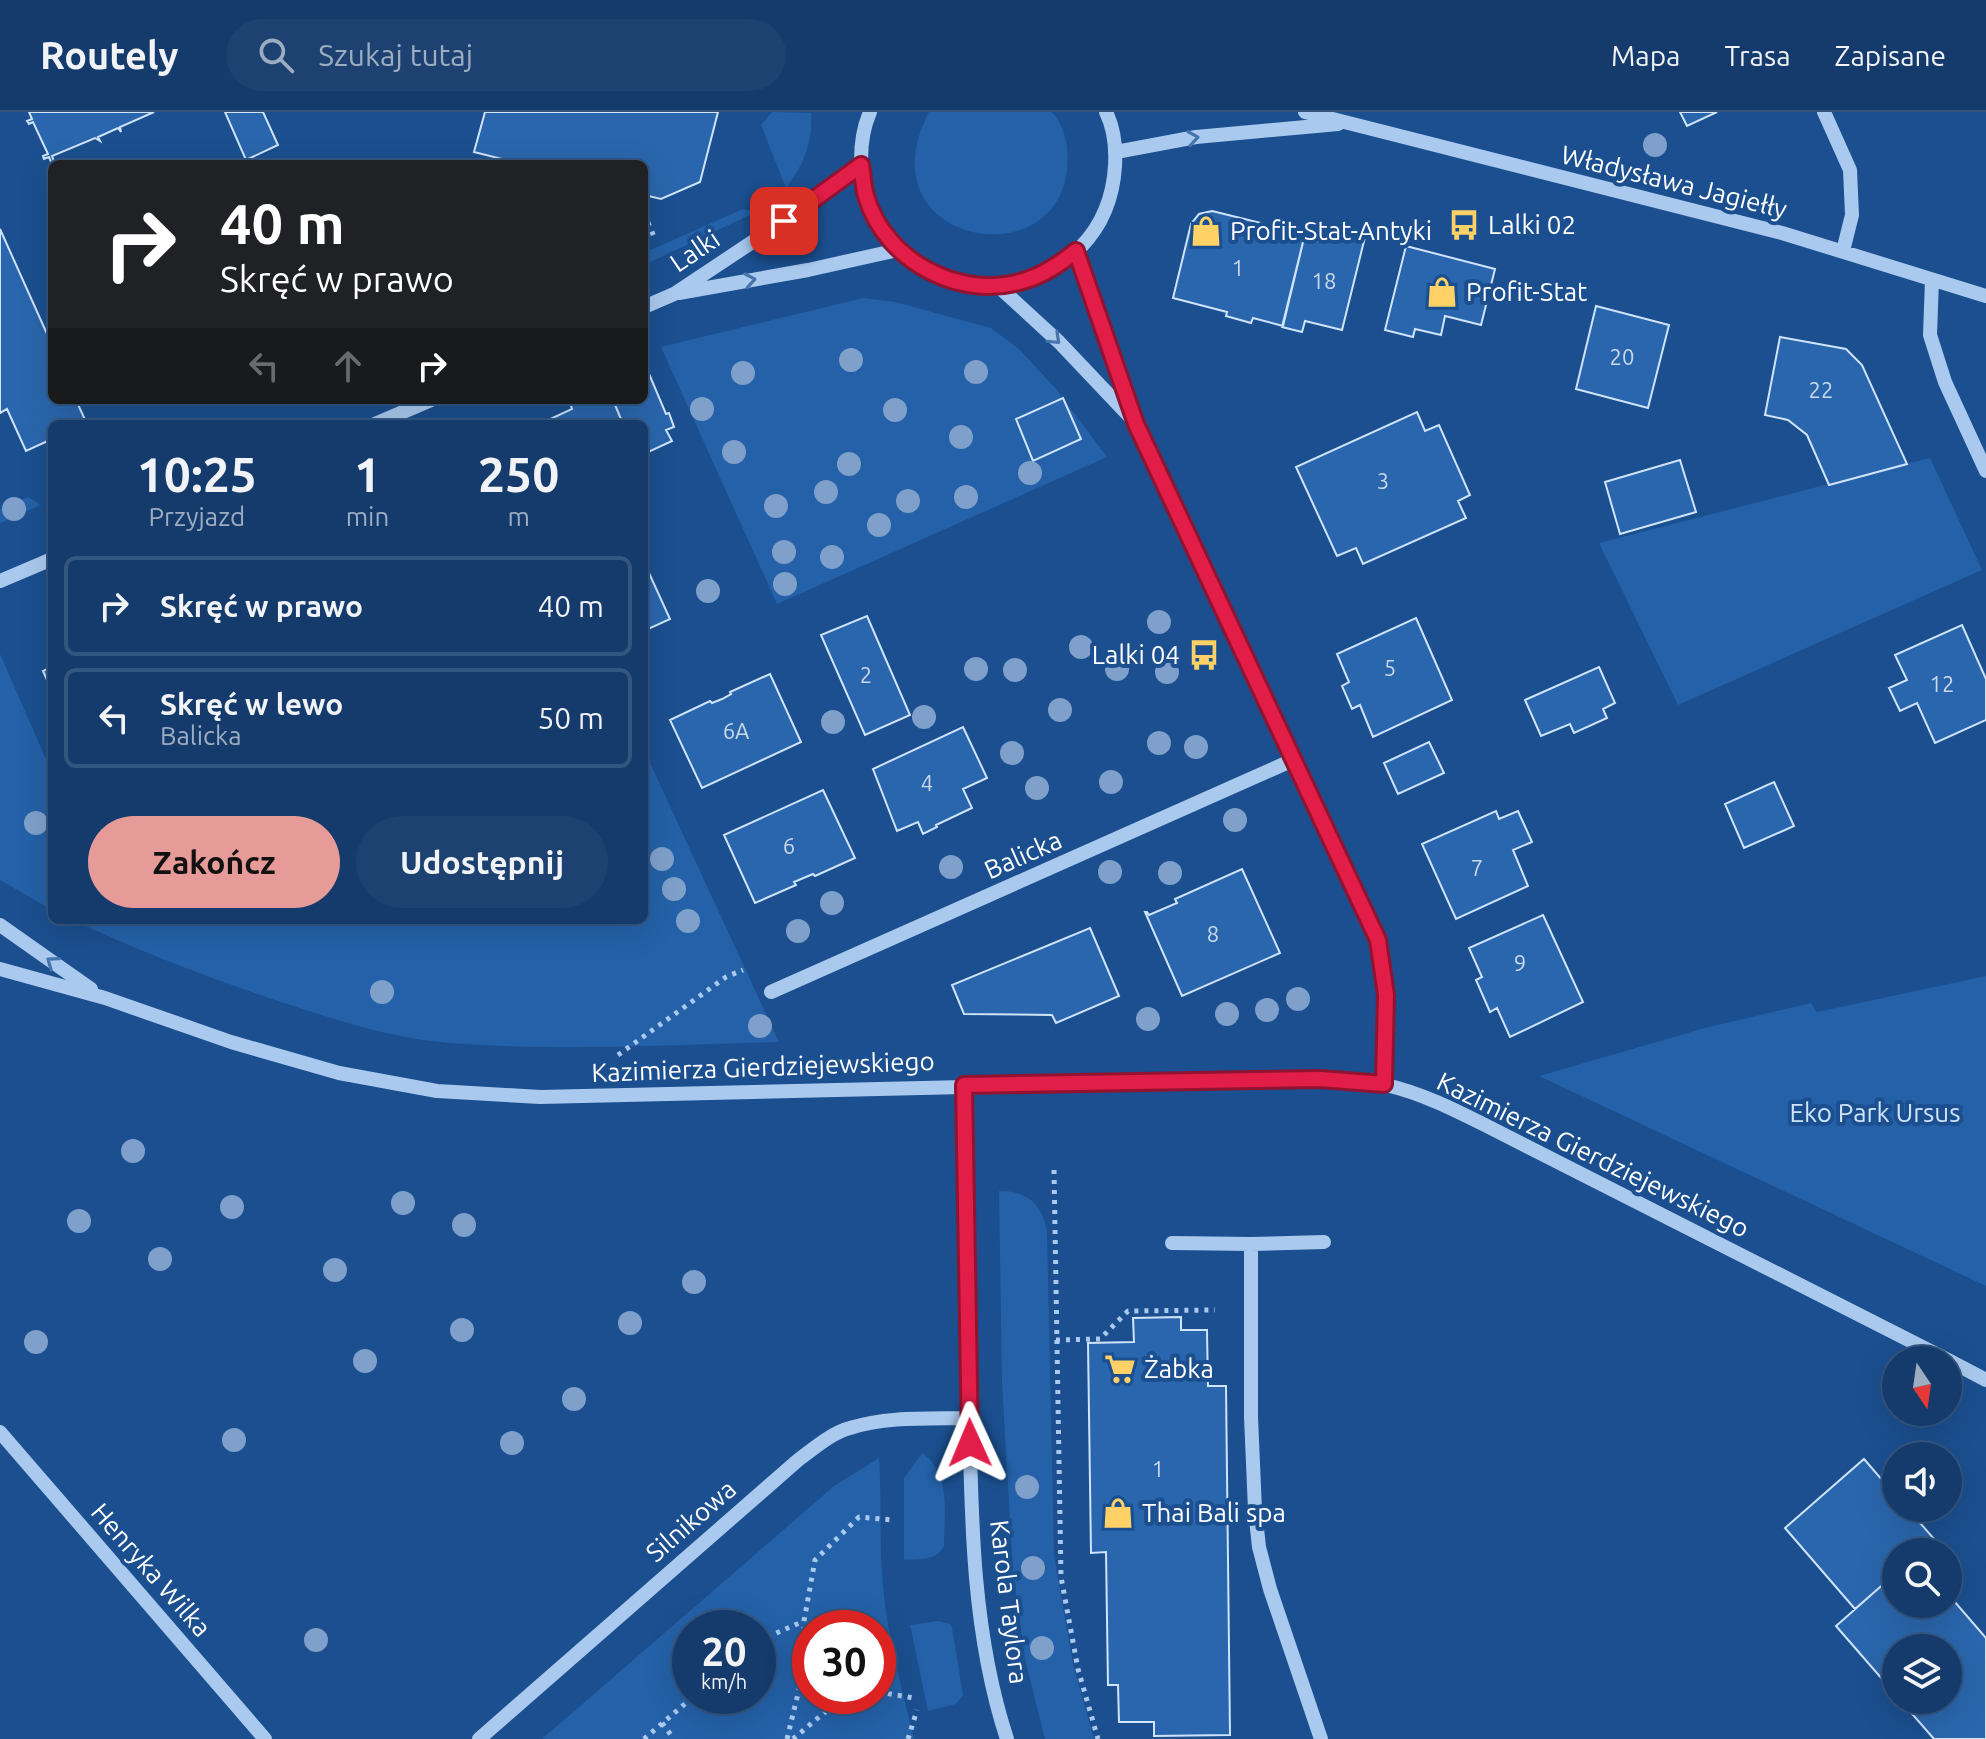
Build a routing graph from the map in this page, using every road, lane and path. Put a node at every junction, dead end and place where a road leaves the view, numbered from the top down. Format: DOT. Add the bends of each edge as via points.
graph roads {
  1 [pos="1106,112"];
  2 [pos="1305,112"];
  3 [pos="1824,112"];
  4 [pos="865,116"];
  5 [pos="1348,123"];
  6 [pos="1116,152"];
  7 [pos="861,165"];
  8 [pos="648,222"];
  9 [pos="655,239"];
  10 [pos="898,250"];
  11 [pos="1076,251"];
  12 [pos="1843,251"];
  13 [pos="1932,280"];
  14 [pos="998,286"];
  15 [pos="674,294"];
  16 [pos="1986,296"];
  17 [pos="648,305"];
  18 [pos="422,404"];
  19 [pos="384,420"];
  20 [pos="1136,424"];
  21 [pos="1986,471"];
  22 [pos="48,561"];
  23 [pos="0,581"];
  24 [pos="1293,760"];
  25 [pos="0,925"];
  26 [pos="748,968"];
  27 [pos="0,969"];
  28 [pos="771,992"];
  29 [pos="105,998"];
  30 [pos="618,1055"];
  31 [pos="1384,1084"];
  32 [pos="964,1085"];
  33 [pos="1054,1170"];
  34 [pos="1324,1242"];
  35 [pos="1172,1243"];
  36 [pos="1251,1244"];
  37 [pos="1252,1310"];
  38 [pos="1056,1340"];
  39 [pos="1920,1346"];
  40 [pos="1962,1367"];
  41 [pos="1986,1380"];
  42 [pos="970,1418"];
  43 [pos="0,1432"];
  44 [pos="893,1520"];
  45 [pos="806,1610"];
  46 [pos="896,1695"];
  47 [pos="914,1698"];
  48 [pos="917,1710"];
  49 [pos="673,1714"];
  50 [pos="794,1714"];
  51 [pos="823,1714"];
  52 [pos="662,1723"];
  53 [pos="265,1739"];
  54 [pos="479,1739"];
  55 [pos="644,1739"];
  56 [pos="674,1739"];
  57 [pos="787,1739"];
  58 [pos="793,1739"];
  59 [pos="908,1739"];
  60 [pos="1007,1739"];
  61 [pos="1098,1739"];
  62 [pos="1321,1739"];
  1 -- 6 [label="street"];
  2 -- 5 [label="street, Władysława Jagiełły"];
  3 -- 12 [label="street" via="1850,170 1852,215"];
  4 -- 7 [label="street"];
  6 -- 5 [label="street, Władysława Jagiełły, one-way" via="1196,137"];
  5 -- 12 [label="street, Władysława Jagiełły"];
  6 -- 11 [label="street" via="1107,206"];
  7 -- 10 [label="street" via="866,196"];
  7 -- 15 [label="street, Lalki"];
  8 -- 9 [label="path"];
  10 -- 14 [label="street" via="944,279"];
  15 -- 10 [label="street, Lalki, one-way"];
  11 -- 14 [label="street" via="1040,275"];
  11 -- 20 [label="street"];
  12 -- 13 [label="street, Władysława Jagiełły"];
  13 -- 16 [label="street, Władysława Jagiełły"];
  13 -- 21 [label="street" via="1930,335 1945,382"];
  14 -- 20 [label="street, one-way"];
  15 -- 17 [label="street, Lalki"];
  18 -- 19 [label="street"];
  20 -- 24 [label="street"];
  22 -- 23 [label="street"];
  24 -- 28 [label="street, Balicka"];
  24 -- 31 [label="street" via="1378,940 1386,995"];
  29 -- 25 [label="street, Kazimierza Gierdziejewskiego, one-way"];
  26 -- 30 [label="path" via="726,977"];
  27 -- 29 [label="street, Kazimierza Gierdziejewskiego"];
  29 -- 32 [label="street, Kazimierza Gierdziejewskiego" via="290,1061 437,1091 540,1097"];
  31 -- 32 [label="street, Kazimierza Gierdziejewskiego" via="1320,1079"];
  31 -- 39 [label="street, Kazimierza Gierdziejewskiego" via="1432,1099"];
  32 -- 42 [label="street, Karola Taylora"];
  33 -- 38 [label="path"];
  34 -- 36 [label="street"];
  35 -- 36 [label="street"];
  36 -- 37 [label="street"];
  37 -- 38 [label="path" via="1128,1311 1100,1339"];
  37 -- 62 [label="street" via="1251,1417 1259,1547"];
  38 -- 61 [label="path" via="1061,1577"];
  40 -- 41 [label="street, Kazimierza Gierdziejewskiego"];
  42 -- 54 [label="street, Silnikowa" via="890,1420 848,1428 821,1443"];
  42 -- 60 [label="street, Karola Taylora" via="977,1581 987,1658"];
  43 -- 53 [label="street, Henryka Wilka"];
  44 -- 45 [label="path" via="859,1517 815,1560"];
  46 -- 47 [label="path"];
  48 -- 59 [label="path"];
  49 -- 52 [label="path"];
  50 -- 57 [label="path"];
  51 -- 58 [label="path"];
  52 -- 55 [label="path"];
  52 -- 56 [label="path"];
}
